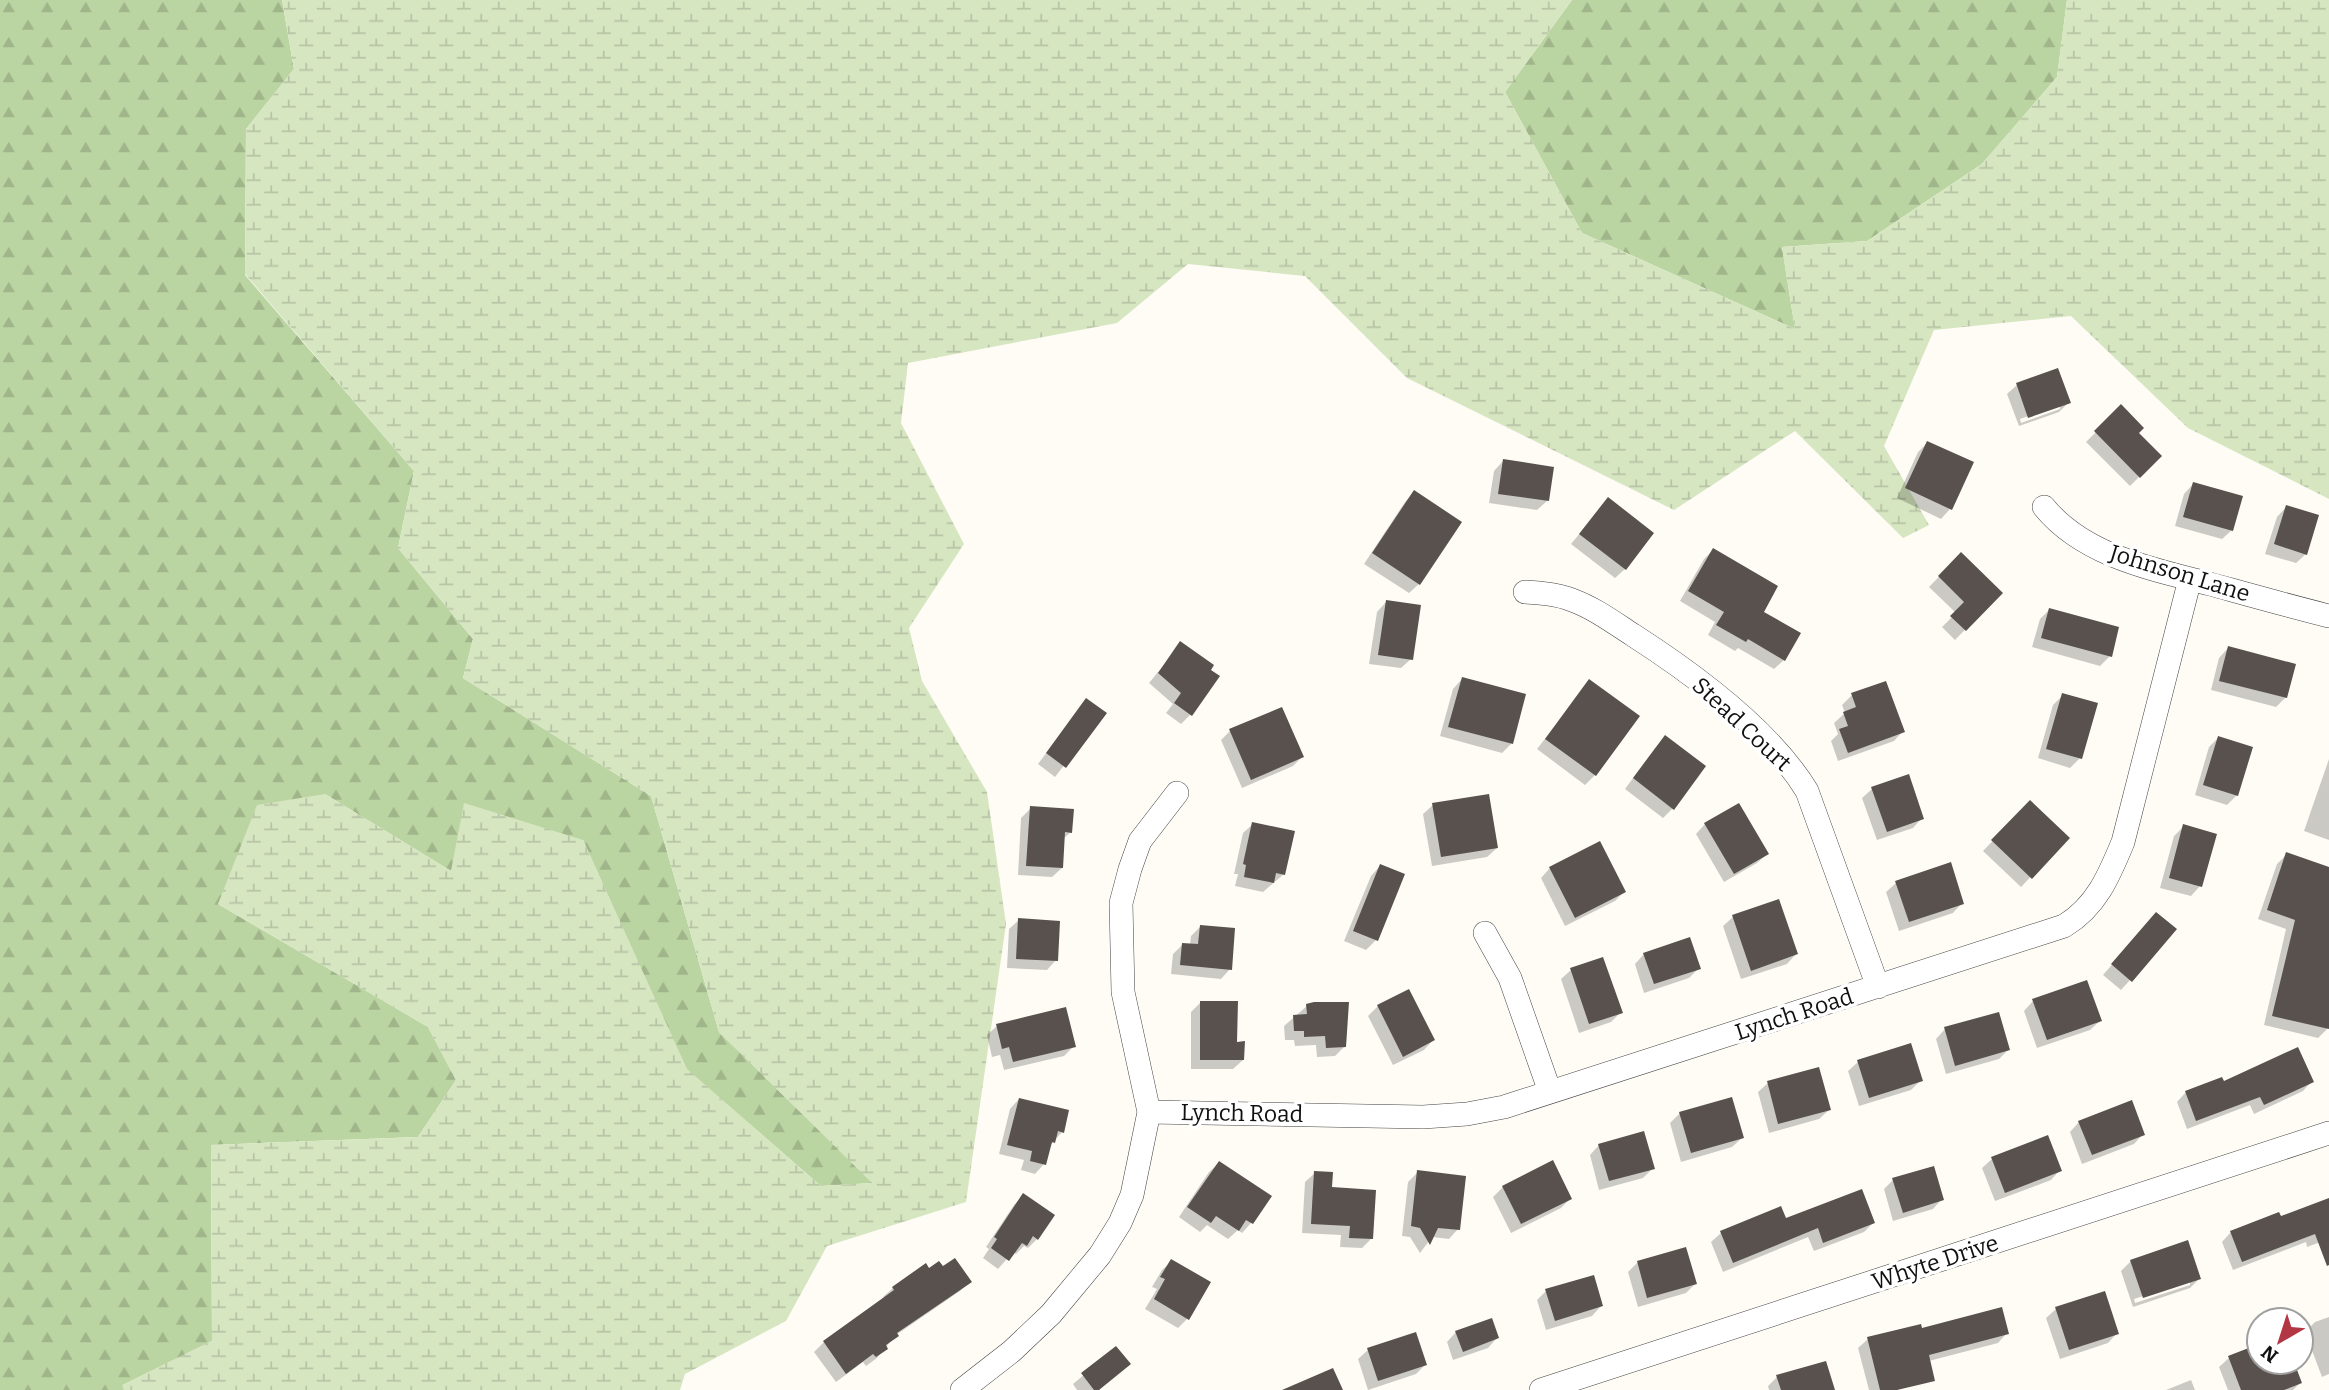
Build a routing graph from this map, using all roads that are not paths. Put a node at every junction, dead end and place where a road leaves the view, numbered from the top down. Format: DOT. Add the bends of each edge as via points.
graph roads {
  1 [pos="2044,507"];
  2 [pos="2190,579"];
  3 [pos="1525,592"];
  4 [pos="2329,617"];
  5 [pos="1177,793"];
  6 [pos="1485,933"];
  7 [pos="1878,987"];
  8 [pos="1550,1092"];
  9 [pos="1149,1112"];
  10 [pos="2329,1133"];
  11 [pos="962,1390"];
  12 [pos="1541,1390"];
  1 -- 2 [label="street, Johnson Lane" via="2056,522 2086,543 2138,565"];
  2 -- 4 [label="street, Johnson Lane"];
  2 -- 7 [label="street, Lynch Road" via="2123,842 2094,901 2064,926"];
  3 -- 7 [label="street, Stead Court" via="1572,600 1658,651 1733,708 1794,769 1807,791"];
  5 -- 9 [label="street" via="1140,841 1121,903 1123,992"];
  6 -- 8 [label="street" via="1510,978"];
  7 -- 8 [label="street, Lynch Road"];
  8 -- 9 [label="street, Lynch Road" via="1468,1114"];
  9 -- 11 [label="street" via="1132,1195 1100,1255 1051,1314"];
  10 -- 12 [label="street, Whyte Drive"];
}
